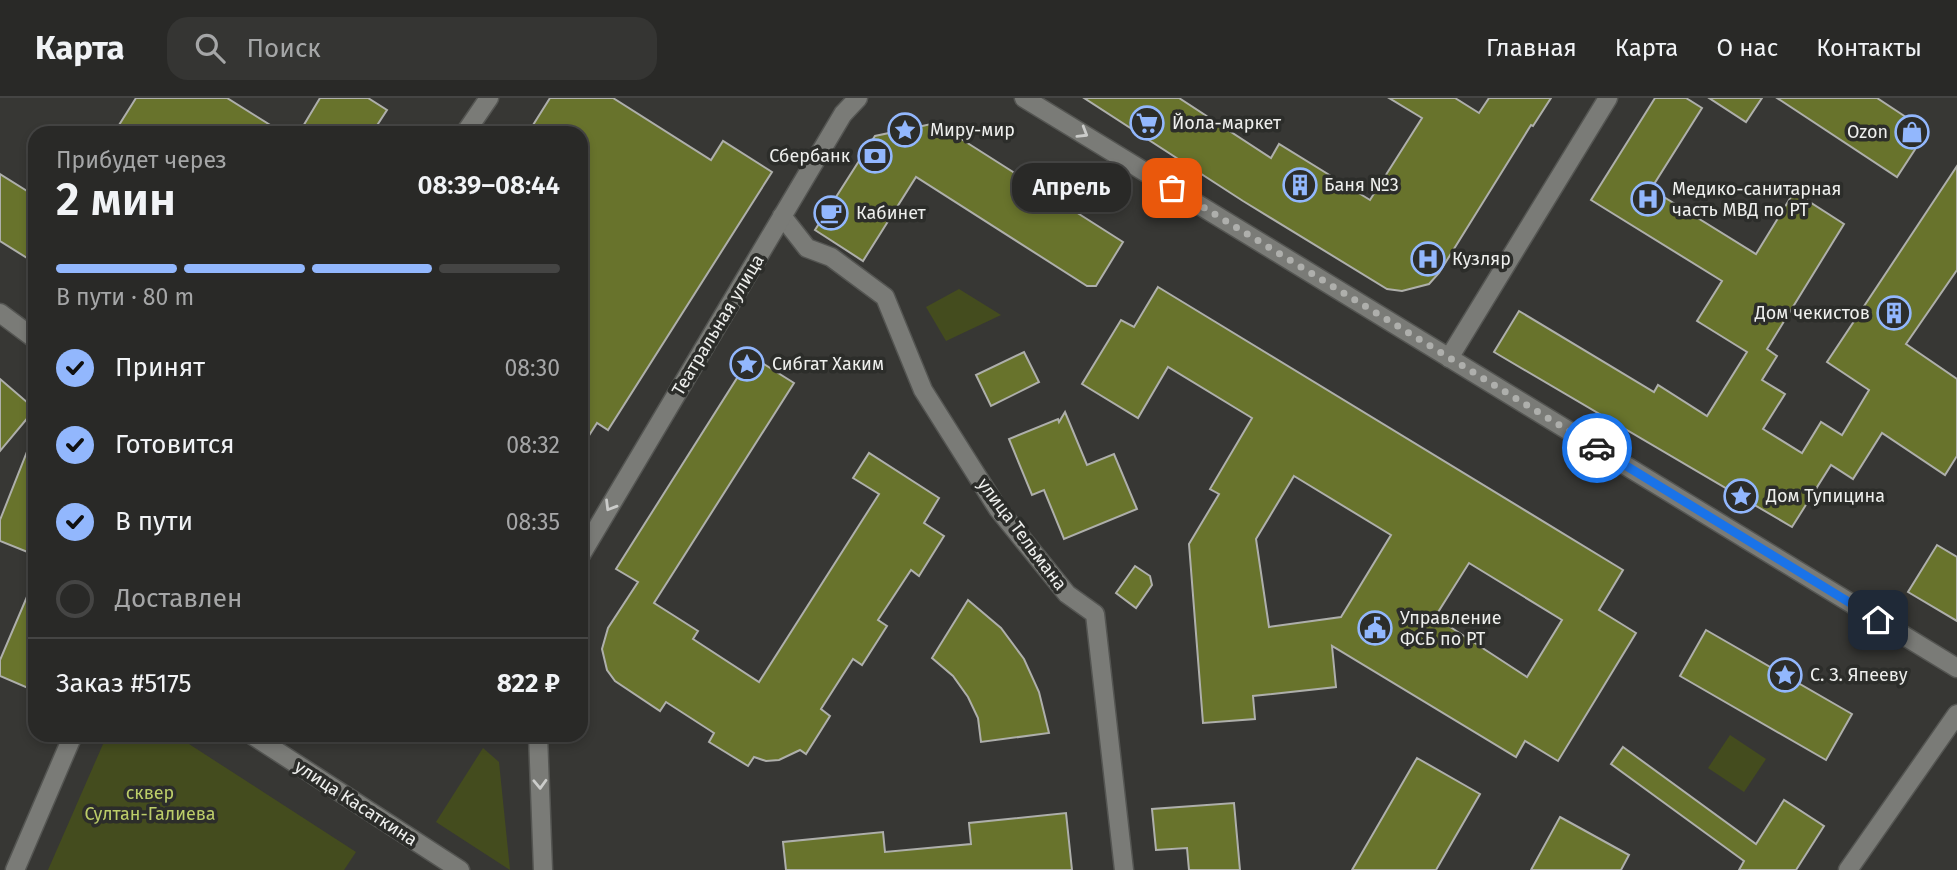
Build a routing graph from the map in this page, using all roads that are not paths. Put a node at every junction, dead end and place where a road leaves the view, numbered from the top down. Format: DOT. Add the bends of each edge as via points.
graph roads {
  1 [pos="489,98"];
  2 [pos="858,98"];
  3 [pos="1024,98"];
  4 [pos="1608,98"];
  5 [pos="470,126"];
  6 [pos="782,216"];
  7 [pos="0,313"];
  8 [pos="28,334"];
  9 [pos="1449,358"];
  10 [pos="588,543"];
  11 [pos="1957,668"];
  12 [pos="1957,714"];
  13 [pos="70,742"];
  14 [pos="262,742"];
  15 [pos="538,742"];
  16 [pos="15,870"];
  17 [pos="460,870"];
  18 [pos="543,870"];
  19 [pos="1124,870"];
  20 [pos="1847,870"];
  1 -- 5 [label="street"];
  2 -- 6 [label="street, Театральная улица" via="843,114"];
  3 -- 9 [label="street, one-way"];
  4 -- 9 [label="street"];
  6 -- 10 [label="street, Театральная улица, one-way"];
  6 -- 19 [label="street, улица Тельмана" via="807,247 831,257 885,297 923,390 998,509 1067,594 1095,614"];
  7 -- 8 [label="street"];
  9 -- 11 [label="street"];
  12 -- 20 [label="street"];
  13 -- 16 [label="street"];
  14 -- 17 [label="street, улица Касаткина"];
  15 -- 18 [label="street, one-way"];
}
